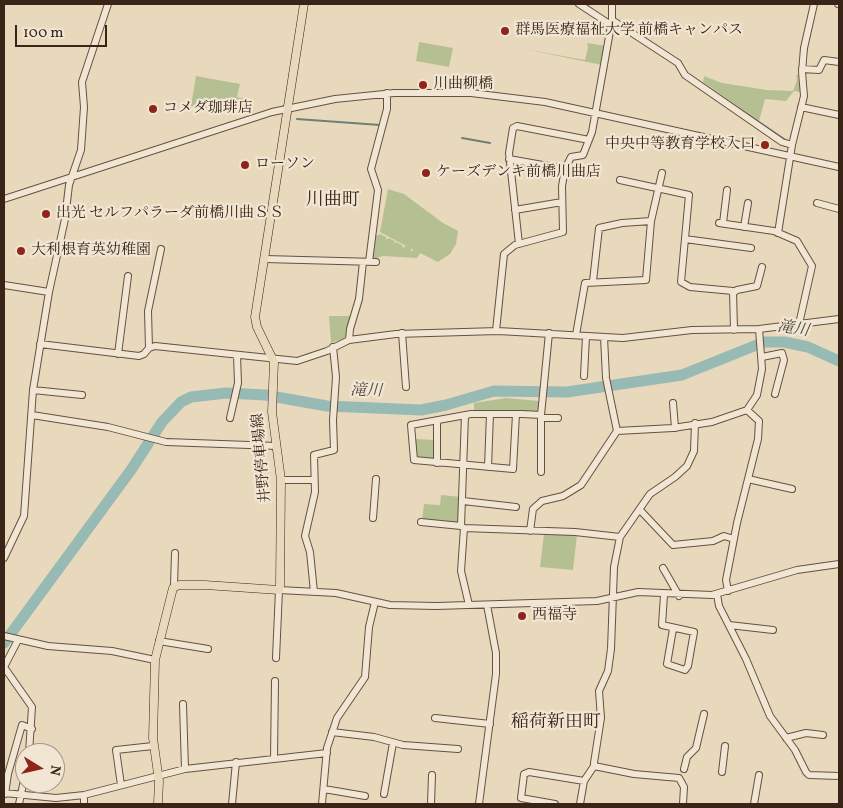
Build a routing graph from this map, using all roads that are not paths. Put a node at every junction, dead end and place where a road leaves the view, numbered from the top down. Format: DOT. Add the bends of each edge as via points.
graph roads {
  1 [pos="108,4"];
  2 [pos="304,4"];
  3 [pos="579,4"];
  4 [pos="612,4"];
  5 [pos="814,4"];
  6 [pos="611,23"];
  7 [pos="839,62"];
  8 [pos="802,69"];
  9 [pos="388,94"];
  10 [pos="801,107"];
  11 [pos="287,109"];
  12 [pos="596,113"];
  13 [pos="839,115"];
  14 [pos="589,140"];
  15 [pos="792,145"];
  16 [pos="790,157"];
  17 [pos="509,159"];
  18 [pos="839,167"];
  19 [pos="565,169"];
  20 [pos="662,173"];
  21 [pos="73,176"];
  22 [pos="620,180"];
  23 [pos="657,188"];
  24 [pos="726,190"];
  25 [pos="4,199"];
  26 [pos="562,202"];
  27 [pos="816,203"];
  28 [pos="748,204"];
  29 [pos="839,209"];
  30 [pos="515,210"];
  31 [pos="651,221"];
  32 [pos="744,227"];
  33 [pos="778,232"];
  34 [pos="685,239"];
  35 [pos="518,244"];
  36 [pos="751,248"];
  37 [pos="162,249"];
  38 [pos="264,259"];
  39 [pos="369,262"];
  40 [pos="762,267"];
  41 [pos="128,276"];
  42 [pos="593,282"];
  43 [pos="4,285"];
  44 [pos="49,292"];
  45 [pos="733,293"];
  46 [pos="839,319"];
  47 [pos="798,324"];
  48 [pos="758,328"];
  49 [pos="734,330"];
  50 [pos="496,331"];
  51 [pos="402,333"];
  52 [pos="549,333"];
  53 [pos="576,335"];
  54 [pos="586,336"];
  55 [pos="604,337"];
  56 [pos="349,340"];
  57 [pos="40,344"];
  58 [pos="332,347"];
  59 [pos="148,348"];
  60 [pos="118,354"];
  61 [pos="237,355"];
  62 [pos="762,356"];
  63 [pos="274,358"];
  64 [pos="584,376"];
  65 [pos="406,387"];
  66 [pos="33,390"];
  67 [pos="774,394"];
  68 [pos="82,395"];
  69 [pos="673,403"];
  70 [pos="747,410"];
  71 [pos="490,414"];
  72 [pos="516,414"];
  73 [pos="465,415"];
  74 [pos="32,416"];
  75 [pos="541,417"];
  76 [pos="230,418"];
  77 [pos="558,418"];
  78 [pos="437,421"];
  79 [pos="695,424"];
  80 [pos="675,428"];
  81 [pos="617,431"];
  82 [pos="277,446"];
  83 [pos="437,463"];
  84 [pos="463,465"];
  85 [pos="488,467"];
  86 [pos="541,472"];
  87 [pos="748,478"];
  88 [pos="376,479"];
  89 [pos="281,480"];
  90 [pos="314,480"];
  91 [pos="792,489"];
  92 [pos="463,501"];
  93 [pos="516,507"];
  94 [pos="640,510"];
  95 [pos="373,518"];
  96 [pos="421,522"];
  97 [pos="463,527"];
  98 [pos="530,531"];
  99 [pos="620,537"];
  100 [pos="734,538"];
  101 [pos="175,553"];
  102 [pos="4,558"];
  103 [pos="839,564"];
  104 [pos="663,568"];
  105 [pos="174,586"];
  106 [pos="279,590"];
  107 [pos="728,591"];
  108 [pos="314,592"];
  109 [pos="717,594"];
  110 [pos="664,595"];
  111 [pos="679,596"];
  112 [pos="613,599"];
  113 [pos="375,602"];
  114 [pos="486,604"];
  115 [pos="469,605"];
  116 [pos="729,625"];
  117 [pos="673,629"];
  118 [pos="772,630"];
  119 [pos="4,636"];
  120 [pos="17,640"];
  121 [pos="159,641"];
  122 [pos="208,649"];
  123 [pos="276,658"];
  124 [pos="155,660"];
  125 [pos="275,681"];
  126 [pos="184,704"];
  127 [pos="704,714"];
  128 [pos="435,718"];
  129 [pos="490,724"];
  130 [pos="32,729"];
  131 [pos="332,732"];
  132 [pos="823,735"];
  133 [pos="786,738"];
  134 [pos="30,743"];
  135 [pos="393,743"];
  136 [pos="153,746"];
  137 [pos="725,746"];
  138 [pos="458,749"];
  139 [pos="326,753"];
  140 [pos="274,758"];
  141 [pos="236,762"];
  142 [pos="594,766"];
  143 [pos="185,769"];
  144 [pos="684,769"];
  145 [pos="722,772"];
  146 [pos="158,775"];
  147 [pos="759,775"];
  148 [pos="432,776"];
  149 [pos="839,776"];
  150 [pos="584,781"];
  151 [pos="121,785"];
  152 [pos="324,789"];
  153 [pos="20,793"];
  154 [pos="5,794"];
  155 [pos="384,794"];
  156 [pos="84,795"];
  157 [pos="19,796"];
  158 [pos="365,796"];
  159 [pos="19,804"];
  160 [pos="84,804"];
  161 [pos="158,804"];
  162 [pos="232,804"];
  163 [pos="322,804"];
  164 [pos="430,804"];
  165 [pos="479,804"];
  166 [pos="554,804"];
  167 [pos="580,804"];
  168 [pos="683,804"];
  169 [pos="754,804"];
  1 -- 21 [label="street" via="84,70 82,143"];
  2 -- 11 [label="main road"];
  3 -- 6 [label="street"];
  4 -- 6 [label="street"];
  5 -- 8 [label="street"];
  6 -- 12 [label="street"];
  6 -- 15 [label="street" via="678,63 685,75 782,142"];
  7 -- 8 [label="street" via="824,60 819,70"];
  8 -- 10 [label="street" via="804,93"];
  9 -- 11 [label="street" via="336,99"];
  9 -- 12 [label="street" via="448,92 488,95"];
  9 -- 39 [label="street" via="371,169 378,190"];
  10 -- 13 [label="street"];
  10 -- 15 [label="street"];
  11 -- 21 [label="street"];
  11 -- 38 [label="main road"];
  12 -- 14 [label="street"];
  12 -- 16 [label="street"];
  14 -- 17 [label="street" via="515,126"];
  14 -- 19 [label="street" via="584,155 571,157"];
  15 -- 16 [label="street"];
  16 -- 18 [label="street"];
  16 -- 33 [label="street"];
  17 -- 19 [label="street"];
  17 -- 30 [label="street"];
  19 -- 26 [label="street"];
  20 -- 23 [label="street"];
  21 -- 25 [label="street"];
  21 -- 44 [label="street"];
  22 -- 23 [label="street"];
  23 -- 31 [label="street"];
  23 -- 34 [label="street" via="690,196"];
  24 -- 32 [label="street" via="721,223"];
  26 -- 30 [label="street"];
  26 -- 35 [label="street" via="561,234"];
  27 -- 29 [label="street"];
  28 -- 32 [label="street"];
  30 -- 35 [label="street"];
  31 -- 42 [label="street" via="600,228"];
  31 -- 42 [label="street" via="646,280"];
  32 -- 33 [label="street"];
  33 -- 47 [label="street" via="797,241 811,264"];
  34 -- 36 [label="street"];
  34 -- 45 [label="street" via="682,284"];
  35 -- 50 [label="street" via="506,251 502,261"];
  37 -- 59 [label="street" via="148,311"];
  38 -- 39 [label="street"];
  38 -- 63 [label="main road" via="255,320"];
  39 -- 56 [label="street"];
  40 -- 45 [label="street" via="757,286"];
  41 -- 60 [label="street"];
  42 -- 53 [label="street" via="585,284"];
  43 -- 44 [label="street"];
  44 -- 57 [label="street"];
  45 -- 49 [label="street"];
  46 -- 47 [label="street"];
  47 -- 48 [label="street"];
  48 -- 49 [label="street"];
  48 -- 62 [label="street"];
  49 -- 55 [label="street"];
  50 -- 51 [label="street"];
  50 -- 52 [label="street"];
  51 -- 56 [label="street"];
  51 -- 65 [label="street"];
  52 -- 53 [label="street"];
  52 -- 75 [label="street"];
  53 -- 54 [label="street"];
  54 -- 55 [label="street"];
  54 -- 64 [label="street"];
  55 -- 81 [label="street" via="606,378"];
  56 -- 58 [label="street"];
  57 -- 60 [label="street"];
  57 -- 66 [label="street"];
  58 -- 63 [label="street" via="300,361"];
  58 -- 90 [label="street" via="336,377 334,450 314,455"];
  59 -- 60 [label="street" via="142,355"];
  59 -- 61 [label="street" via="155,346"];
  61 -- 63 [label="street"];
  61 -- 76 [label="street" via="238,384"];
  62 -- 67 [label="street" via="782,353 784,360"];
  62 -- 70 [label="street" via="758,392"];
  63 -- 82 [label="main road, 井野停車場線" via="272,405"];
  66 -- 68 [label="street"];
  66 -- 74 [label="street"];
  69 -- 80 [label="street"];
  70 -- 79 [label="street"];
  70 -- 87 [label="street" via="760,422"];
  71 -- 72 [label="street"];
  71 -- 73 [label="street"];
  71 -- 85 [label="street"];
  72 -- 75 [label="street"];
  72 -- 85 [label="street" via="513,469"];
  73 -- 78 [label="street"];
  73 -- 84 [label="street"];
  74 -- 82 [label="street" via="108,427 160,441"];
  74 -- 102 [label="street" via="23,519"];
  75 -- 77 [label="street"];
  75 -- 86 [label="street"];
  78 -- 83 [label="street"];
  78 -- 83 [label="street" via="411,425 414,460"];
  79 -- 80 [label="street"];
  79 -- 94 [label="street" via="694,451 687,466 653,492"];
  80 -- 81 [label="street"];
  81 -- 98 [label="street" via="581,485 563,496 542,501 533,509"];
  82 -- 89 [label="main road, 井野停車場線"];
  83 -- 84 [label="street"];
  84 -- 85 [label="street"];
  84 -- 92 [label="street"];
  87 -- 91 [label="street"];
  87 -- 100 [label="street"];
  88 -- 95 [label="street"];
  89 -- 90 [label="street"];
  89 -- 106 [label="main road, 井野停車場線"];
  90 -- 108 [label="street" via="315,492 305,539 310,552"];
  92 -- 93 [label="street"];
  92 -- 97 [label="street"];
  94 -- 99 [label="street"];
  94 -- 100 [label="street" via="672,545 713,541 724,536"];
  96 -- 97 [label="street"];
  97 -- 98 [label="street"];
  97 -- 115 [label="street" via="461,571"];
  98 -- 99 [label="street"];
  99 -- 112 [label="street"];
  100 -- 107 [label="street" via="726,583"];
  101 -- 105 [label="street"];
  103 -- 107 [label="street" via="797,570"];
  104 -- 111 [label="street"];
  105 -- 106 [label="main road"];
  105 -- 121 [label="main road"];
  106 -- 108 [label="street"];
  106 -- 123 [label="street"];
  107 -- 109 [label="street"];
  108 -- 113 [label="street" via="345,594"];
  109 -- 111 [label="street"];
  109 -- 116 [label="street"];
  110 -- 111 [label="street"];
  110 -- 112 [label="street" via="638,592"];
  110 -- 117 [label="street" via="662,625"];
  112 -- 114 [label="street"];
  112 -- 142 [label="street" via="613,632 608,671 599,691 601,718"];
  113 -- 115 [label="street" via="390,605"];
  113 -- 131 [label="street" via="369,627 365,678 337,718"];
  114 -- 115 [label="street"];
  114 -- 129 [label="street" via="496,653"];
  116 -- 118 [label="street"];
  116 -- 133 [label="street" via="770,716"];
  117 -- 117 [label="street" via="694,632 686,669 667,664"];
  119 -- 120 [label="street"];
  120 -- 124 [label="street" via="112,651"];
  120 -- 130 [label="street" via="4,667 30,702"];
  121 -- 122 [label="street"];
  121 -- 124 [label="main road"];
  124 -- 136 [label="main road"];
  125 -- 140 [label="street"];
  126 -- 143 [label="street"];
  127 -- 144 [label="street" via="696,748 687,757"];
  128 -- 129 [label="street"];
  129 -- 165 [label="street"];
  130 -- 134 [label="street"];
  130 -- 154 [label="street" via="22,725"];
  131 -- 135 [label="street" via="374,737"];
  131 -- 139 [label="street"];
  132 -- 133 [label="street" via="806,733"];
  133 -- 149 [label="street" via="808,774"];
  135 -- 138 [label="street"];
  135 -- 155 [label="street"];
  136 -- 146 [label="main road"];
  136 -- 151 [label="street" via="116,750"];
  137 -- 145 [label="street"];
  139 -- 140 [label="street"];
  139 -- 152 [label="street"];
  140 -- 141 [label="street"];
  141 -- 143 [label="street"];
  141 -- 162 [label="street"];
  142 -- 150 [label="street"];
  142 -- 168 [label="street" via="679,778 684,787"];
  143 -- 146 [label="street"];
  146 -- 151 [label="street"];
  146 -- 161 [label="main road"];
  147 -- 169 [label="street"];
  148 -- 164 [label="street"];
  150 -- 166 [label="street" via="529,772 524,774 521,798"];
  150 -- 167 [label="street"];
  151 -- 156 [label="street"];
  152 -- 158 [label="street"];
  152 -- 163 [label="street"];
  153 -- 157 [label="street"];
  154 -- 157 [label="street"];
  156 -- 157 [label="street" via="56,798"];
  156 -- 160 [label="street"];
  157 -- 159 [label="street"];
}
